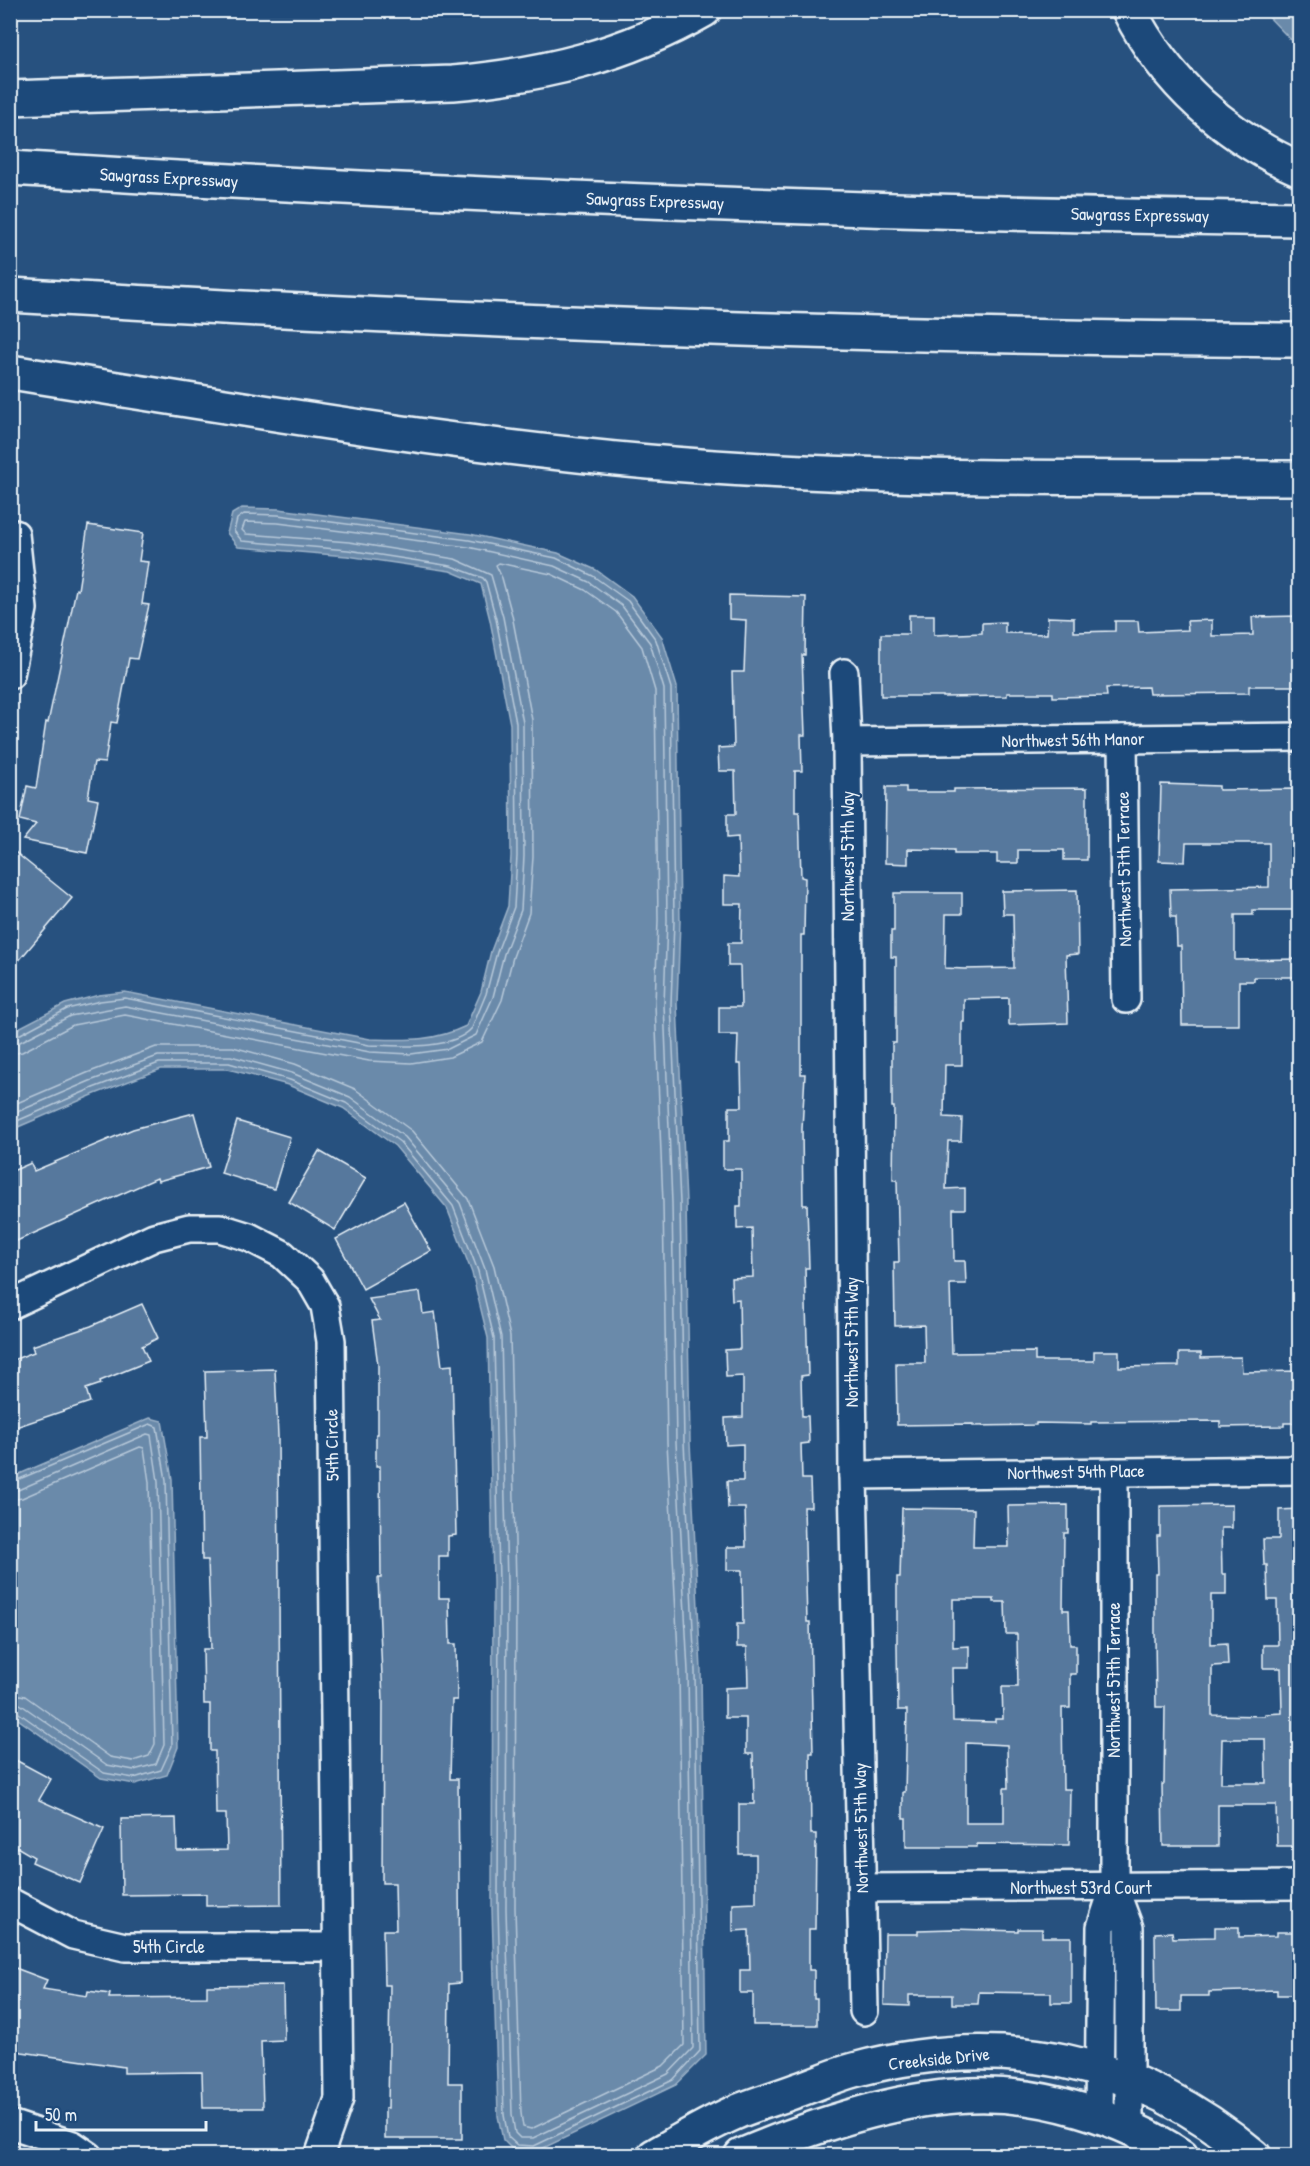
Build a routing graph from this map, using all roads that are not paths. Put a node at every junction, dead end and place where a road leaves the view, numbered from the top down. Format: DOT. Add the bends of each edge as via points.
graph roads {
  1 [pos="704,10"];
  2 [pos="1129,10"];
  3 [pos="10,98"];
  4 [pos="10,168"];
  5 [pos="1299,169"];
  6 [pos="1299,219"];
  7 [pos="10,295"];
  8 [pos="1299,340"];
  9 [pos="10,372"];
  10 [pos="1299,478"];
  11 [pos="15,534"];
  12 [pos="844,673"];
  13 [pos="10,675"];
  14 [pos="1299,737"];
  15 [pos="1123,739"];
  16 [pos="848,742"];
  17 [pos="1126,999"];
  18 [pos="10,1305"];
  19 [pos="1299,1470"];
  20 [pos="1114,1472"];
  21 [pos="853,1475"];
  22 [pos="1299,1885"];
  23 [pos="862,1888"];
  24 [pos="1114,1888"];
  25 [pos="10,1902"];
  26 [pos="337,1947"];
  27 [pos="864,2011"];
  28 [pos="1115,2074"];
  29 [pos="1099,2116"];
  30 [pos="10,2124"];
  31 [pos="1129,2127"];
  32 [pos="89,2156"];
  33 [pos="319,2156"];
  34 [pos="654,2156"];
  35 [pos="741,2156"];
  36 [pos="1181,2156"];
  37 [pos="1254,2156"];
  1 -- 3 [label="main road" via="627,47 522,76 429,84"];
  2 -- 5 [label="main road" via="1163,65 1201,106 1240,137"];
  4 -- 6 [label="main road, Sawgrass Expressway" via="676,202"];
  7 -- 8 [label="main road" via="638,326"];
  9 -- 10 [label="main road" via="455,441 650,462 880,475"];
  11 -- 13 [label="street" via="23,609"];
  12 -- 16 [label="street, Northwest 57th Way"];
  14 -- 15 [label="street, Northwest 56th Manor"];
  15 -- 16 [label="street, Northwest 56th Manor"];
  15 -- 17 [label="street, Northwest 57th Terrace"];
  16 -- 21 [label="street, Northwest 57th Way"];
  18 -- 26 [label="street, 54th Circle" via="154,1237 189,1228 220,1228 282,1254 310,1280 325,1306 331,1341"];
  19 -- 20 [label="street, Northwest 54th Place"];
  20 -- 21 [label="street, Northwest 54th Place"];
  20 -- 24 [label="street, Northwest 57th Terrace"];
  21 -- 23 [label="street, Northwest 57th Way"];
  22 -- 24 [label="street, Northwest 53rd Court"];
  23 -- 24 [label="street, Northwest 53rd Court"];
  23 -- 27 [label="street, Northwest 57th Way"];
  24 -- 28 [label="street, Northwest 57th Terrace" via="1129,1928"];
  25 -- 26 [label="street, 54th Circle" via="73,1935 125,1947"];
  26 -- 33 [label="street, 54th Circle" via="339,2099"];
  28 -- 29 [label="street, Northwest 57th Terrace"];
  28 -- 31 [label="street, Northwest 57th Terrace"];
  28 -- 34 [label="main road, Creekside Drive" via="1052,2058 1004,2053 905,2059 852,2070 734,2113"];
  28 -- 37 [label="main road, Creekside Drive" via="1197,2114"];
  29 -- 31 [label="main road"];
  29 -- 35 [label="main road" via="1022,2098 970,2095 915,2102 846,2118"];
  30 -- 32 [label="street" via="73,2145"];
  31 -- 36 [label="main road"];
}
